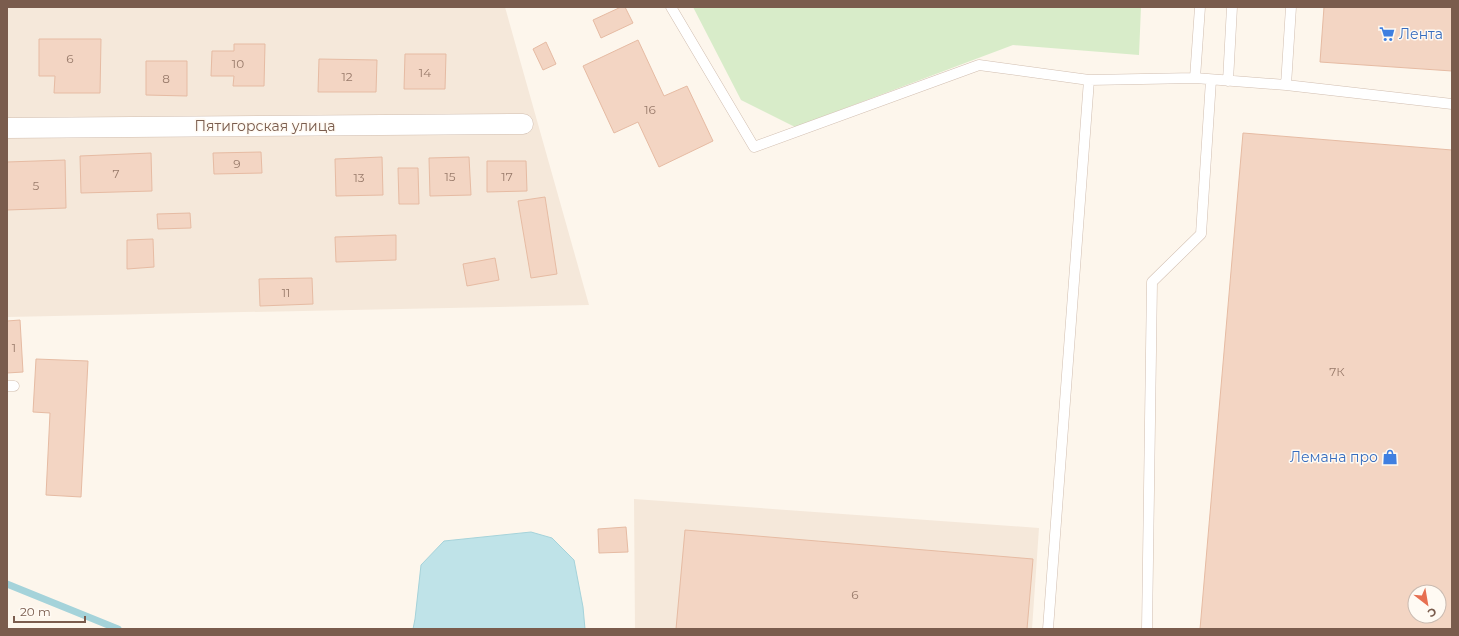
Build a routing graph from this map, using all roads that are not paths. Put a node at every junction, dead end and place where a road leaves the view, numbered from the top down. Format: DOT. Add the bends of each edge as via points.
graph roads {
  1 [pos="671,7"];
  2 [pos="1200,7"];
  3 [pos="1232,7"];
  4 [pos="1291,7"];
  5 [pos="1195,78"];
  6 [pos="1089,80"];
  7 [pos="1211,80"];
  8 [pos="1228,81"];
  9 [pos="1286,85"];
  10 [pos="1452,104"];
  11 [pos="523,124"];
  12 [pos="7,128"];
  13 [pos="1048,629"];
  14 [pos="1147,629"];
  1 -- 6 [label="lane" via="754,147 979,65"];
  2 -- 5 [label="lane"];
  3 -- 8 [label="lane"];
  4 -- 9 [label="lane"];
  5 -- 6 [label="lane"];
  5 -- 7 [label="lane"];
  6 -- 13 [label="lane"];
  7 -- 8 [label="lane"];
  7 -- 14 [label="lane" via="1201,234 1152,282"];
  8 -- 9 [label="lane"];
  9 -- 10 [label="lane"];
  11 -- 12 [label="street, Пятигорская улица"];
}
